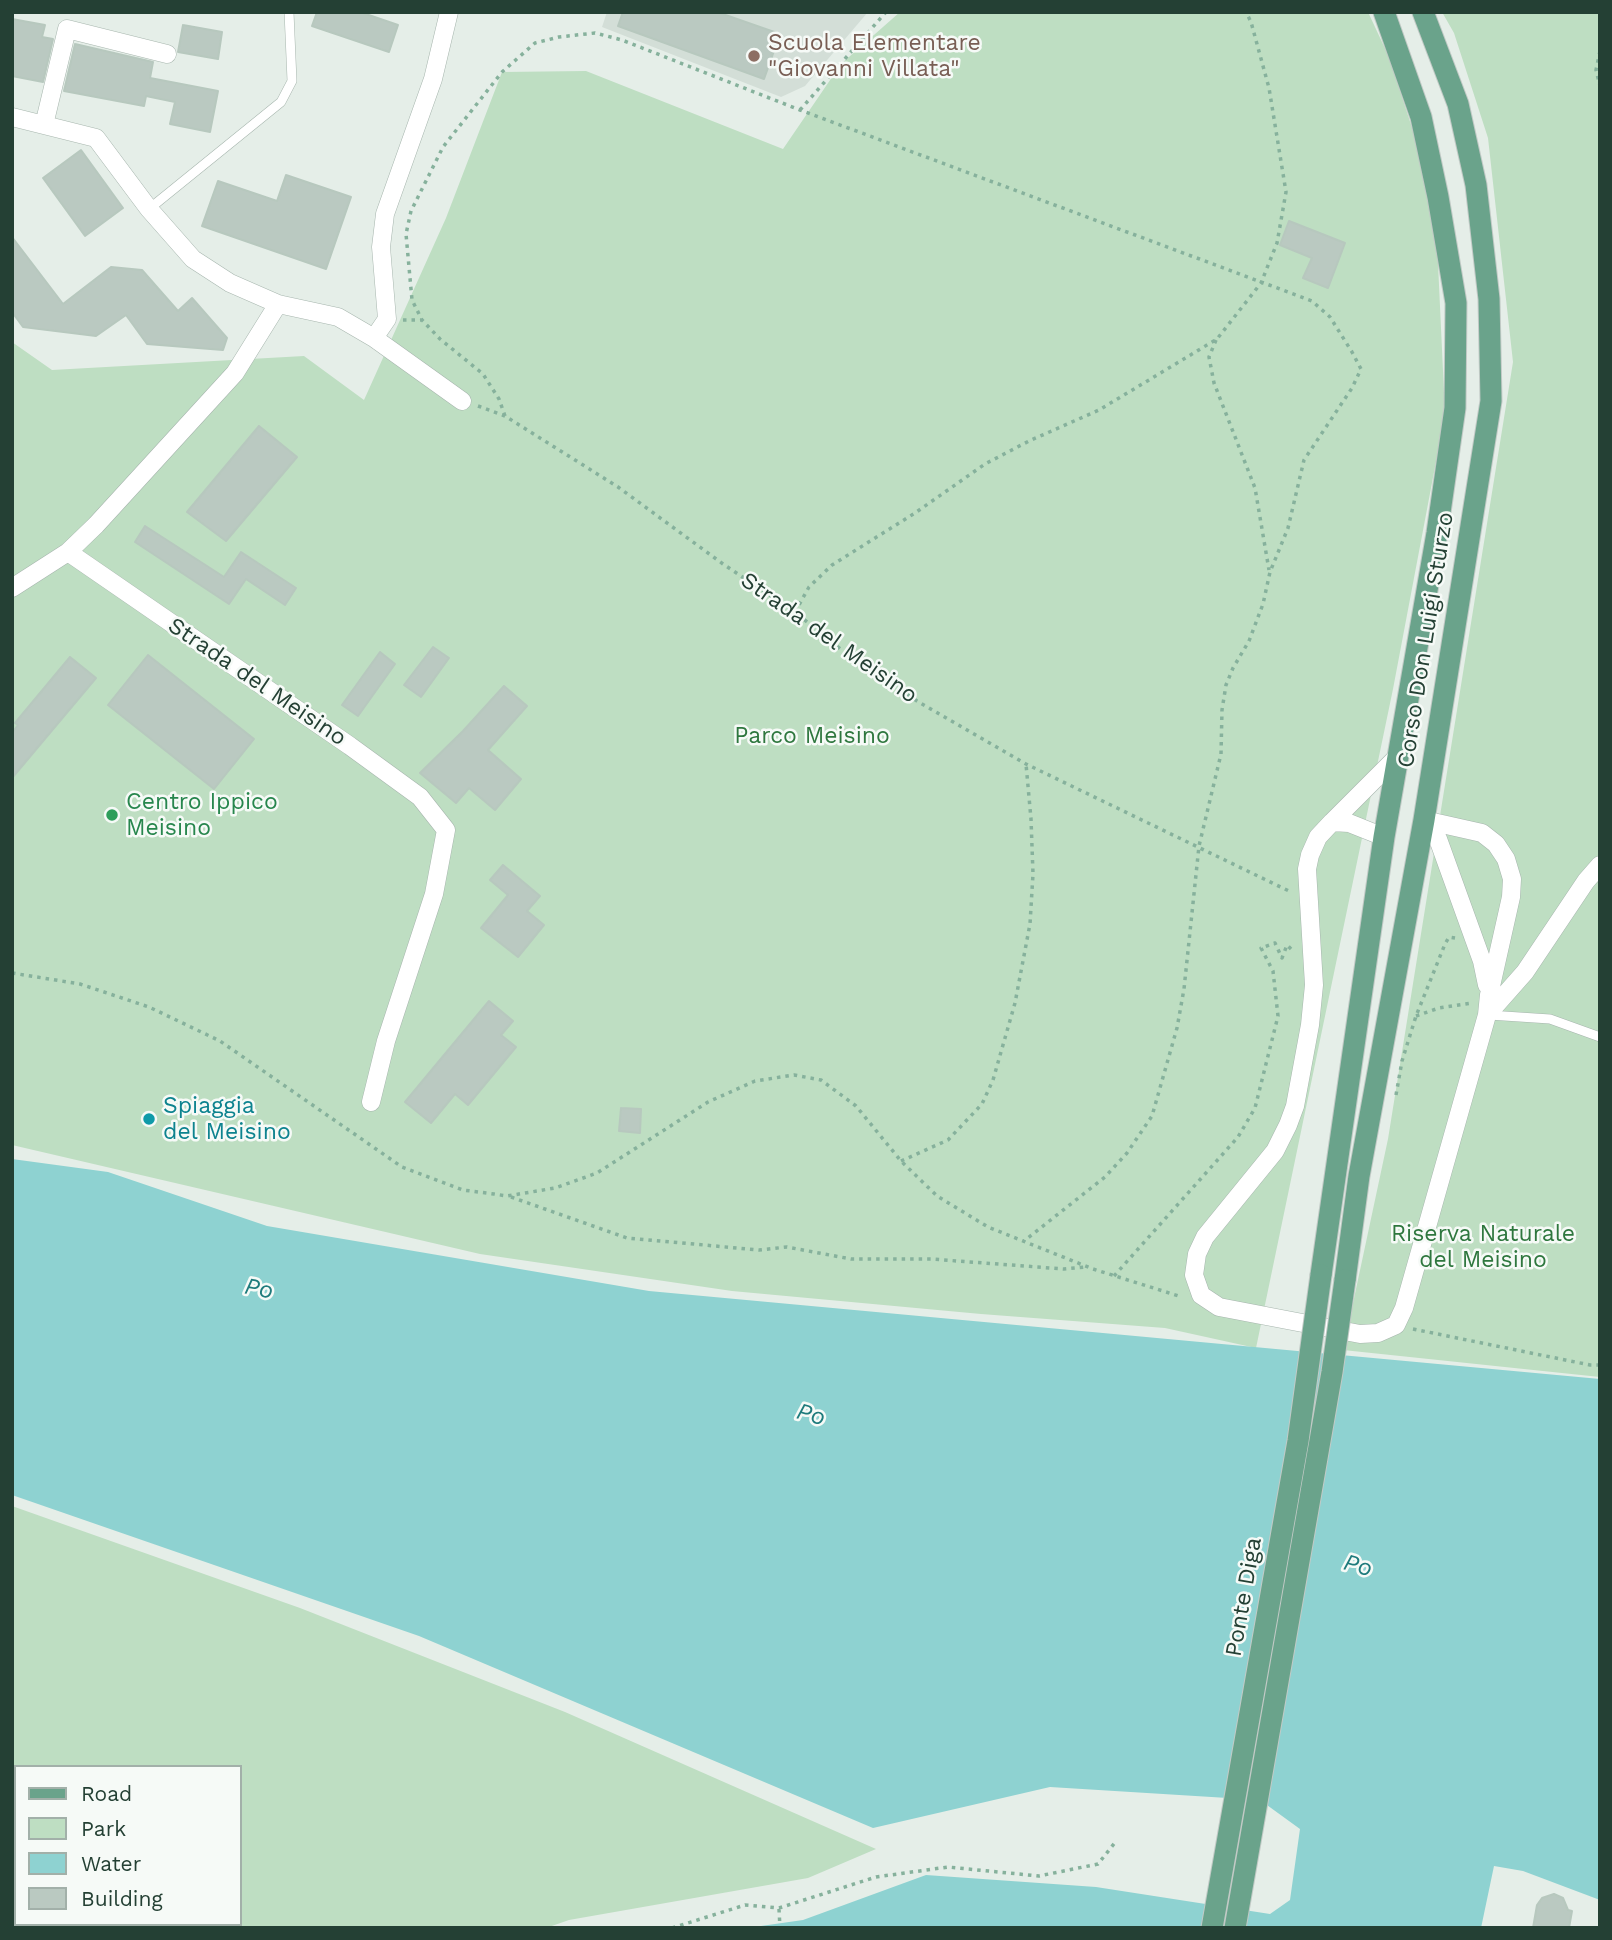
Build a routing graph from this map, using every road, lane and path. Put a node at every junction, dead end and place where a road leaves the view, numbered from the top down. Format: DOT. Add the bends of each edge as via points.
graph roads {
  1 [pos="289,12"];
  2 [pos="449,12"];
  3 [pos="886,12"];
  4 [pos="1245,12"];
  5 [pos="1384,12"];
  6 [pos="1423,12"];
  7 [pos="1600,51"];
  8 [pos="167,54"];
  9 [pos="1600,86"];
  10 [pos="800,110"];
  11 [pos="12,117"];
  12 [pos="44,125"];
  13 [pos="149,209"];
  14 [pos="1261,283"];
  15 [pos="278,304"];
  16 [pos="374,338"];
  17 [pos="1217,339"];
  18 [pos="462,401"];
  19 [pos="505,416"];
  20 [pos="68,552"];
  21 [pos="1270,572"];
  22 [pos="12,588"];
  23 [pos="795,612"];
  24 [pos="1397,757"];
  25 [pos="1026,764"];
  26 [pos="1424,820"];
  27 [pos="1332,822"];
  28 [pos="1384,837"];
  29 [pos="1199,846"];
  30 [pos="1600,865"];
  31 [pos="1308,895"];
  32 [pos="1311,937"];
  33 [pos="1459,941"];
  34 [pos="12,973"];
  35 [pos="1481,1001"];
  36 [pos="1416,1016"];
  37 [pos="1600,1037"];
  38 [pos="1395,1100"];
  39 [pos="371,1102"];
  40 [pos="901,1161"];
  41 [pos="507,1196"];
  42 [pos="1024,1241"];
  43 [pos="1087,1266"];
  44 [pos="1321,1275"];
  45 [pos="1114,1276"];
  46 [pos="1345,1280"];
  47 [pos="1201,1295"];
  48 [pos="1396,1325"];
  49 [pos="1600,1365"];
  50 [pos="1118,1840"];
  51 [pos="779,1908"];
  52 [pos="672,1928"];
  53 [pos="780,1928"];
  54 [pos="1212,1928"];
  55 [pos="1235,1928"];
  1 -- 13 [label="lane" via="292,81 281,102"];
  2 -- 16 [label="street" via="433,79 385,214 382,247 387,319"];
  3 -- 10 [label="path"];
  4 -- 14 [label="path" via="1269,88 1286,192 1277,243"];
  5 -- 24 [label="main road, Corso Don Luigi Sturzo" via="1421,117 1456,303 1455,408"];
  6 -- 26 [label="main road, Corso Don Luigi Sturzo" via="1458,104 1476,185 1489,299 1491,401"];
  7 -- 9 [label="path" via="1596,70"];
  8 -- 12 [label="street" via="68,29"];
  10 -- 14 [label="path"];
  10 -- 19 [label="path" via="595,33 535,43 502,72 443,147 415,201 406,234 412,300 422,320 484,374"];
  11 -- 12 [label="street"];
  12 -- 13 [label="street" via="96,138"];
  13 -- 15 [label="street" via="193,259 230,283"];
  14 -- 17 [label="path"];
  14 -- 21 [label="path" via="1312,301 1330,317 1361,369 1304,460 1288,528"];
  15 -- 16 [label="street" via="338,317"];
  15 -- 20 [label="street" via="235,373"];
  16 -- 18 [label="street"];
  17 -- 21 [label="path" via="1209,357 1214,383 1255,488"];
  17 -- 23 [label="path" via="1099,410 985,464 832,565 809,587"];
  18 -- 19 [label="path, Strada del Meisino"];
  19 -- 23 [label="path, Strada del Meisino" via="618,487"];
  20 -- 22 [label="street"];
  20 -- 39 [label="street, Strada del Meisino" via="420,797 446,830 435,894 386,1041"];
  21 -- 29 [label="path" via="1249,641 1226,685 1221,754"];
  23 -- 25 [label="path, Strada del Meisino" via="917,701"];
  24 -- 27 [label="street"];
  24 -- 28 [label="main road, Corso Don Luigi Sturzo"];
  25 -- 29 [label="path, Strada del Meisino"];
  25 -- 40 [label="path" via="1033,874 1030,924 1015,1003 993,1080 982,1104 948,1140"];
  26 -- 35 [label="street" via="1438,839 1482,961"];
  26 -- 35 [label="street" via="1482,833 1506,859 1511,897"];
  26 -- 46 [label="main road, Corso Don Luigi Sturzo" via="1359,1176"];
  27 -- 28 [label="street" via="1349,823"];
  27 -- 31 [label="street" via="1310,855"];
  28 -- 44 [label="main road, Corso Don Luigi Sturzo"];
  29 -- 31 [label="path, Strada del Meisino" via="1272,885"];
  29 -- 42 [label="path" via="1184,989 1152,1116 1105,1177"];
  30 -- 35 [label="street" via="1525,972"];
  31 -- 32 [label="street"];
  32 -- 45 [label="path" via="1298,938 1295,953 1287,945 1282,958 1275,943 1261,948 1273,971 1278,1016 1255,1108 1238,1137"];
  32 -- 47 [label="street" via="1314,985 1295,1106 1275,1151 1205,1237 1194,1275"];
  33 -- 36 [label="path" via="1449,937"];
  34 -- 41 [label="path" via="80,984 149,1007 220,1041 402,1167 463,1190"];
  35 -- 36 [label="path"];
  35 -- 37 [label="lane"];
  35 -- 48 [label="street"];
  36 -- 38 [label="path"];
  40 -- 41 [label="path" via="856,1105 821,1080 794,1075 755,1081 708,1102 597,1173 555,1188"];
  40 -- 42 [label="path" via="937,1196 988,1227"];
  41 -- 43 [label="path" via="627,1238 759,1250 788,1247 851,1259 931,1259 1064,1269"];
  42 -- 43 [label="path"];
  43 -- 45 [label="path"];
  44 -- 54 [label="main road, Ponte Diga, bridge" via="1298,1441"];
  45 -- 47 [label="path" via="1178,1297"];
  46 -- 55 [label="main road, Ponte Diga, bridge"];
  47 -- 48 [label="street" via="1219,1307 1360,1335"];
  48 -- 49 [label="path"];
  50 -- 51 [label="path" via="1098,1864 1039,1876 936,1868 876,1877"];
  51 -- 52 [label="path" via="745,1905"];
  51 -- 53 [label="path"];
}
